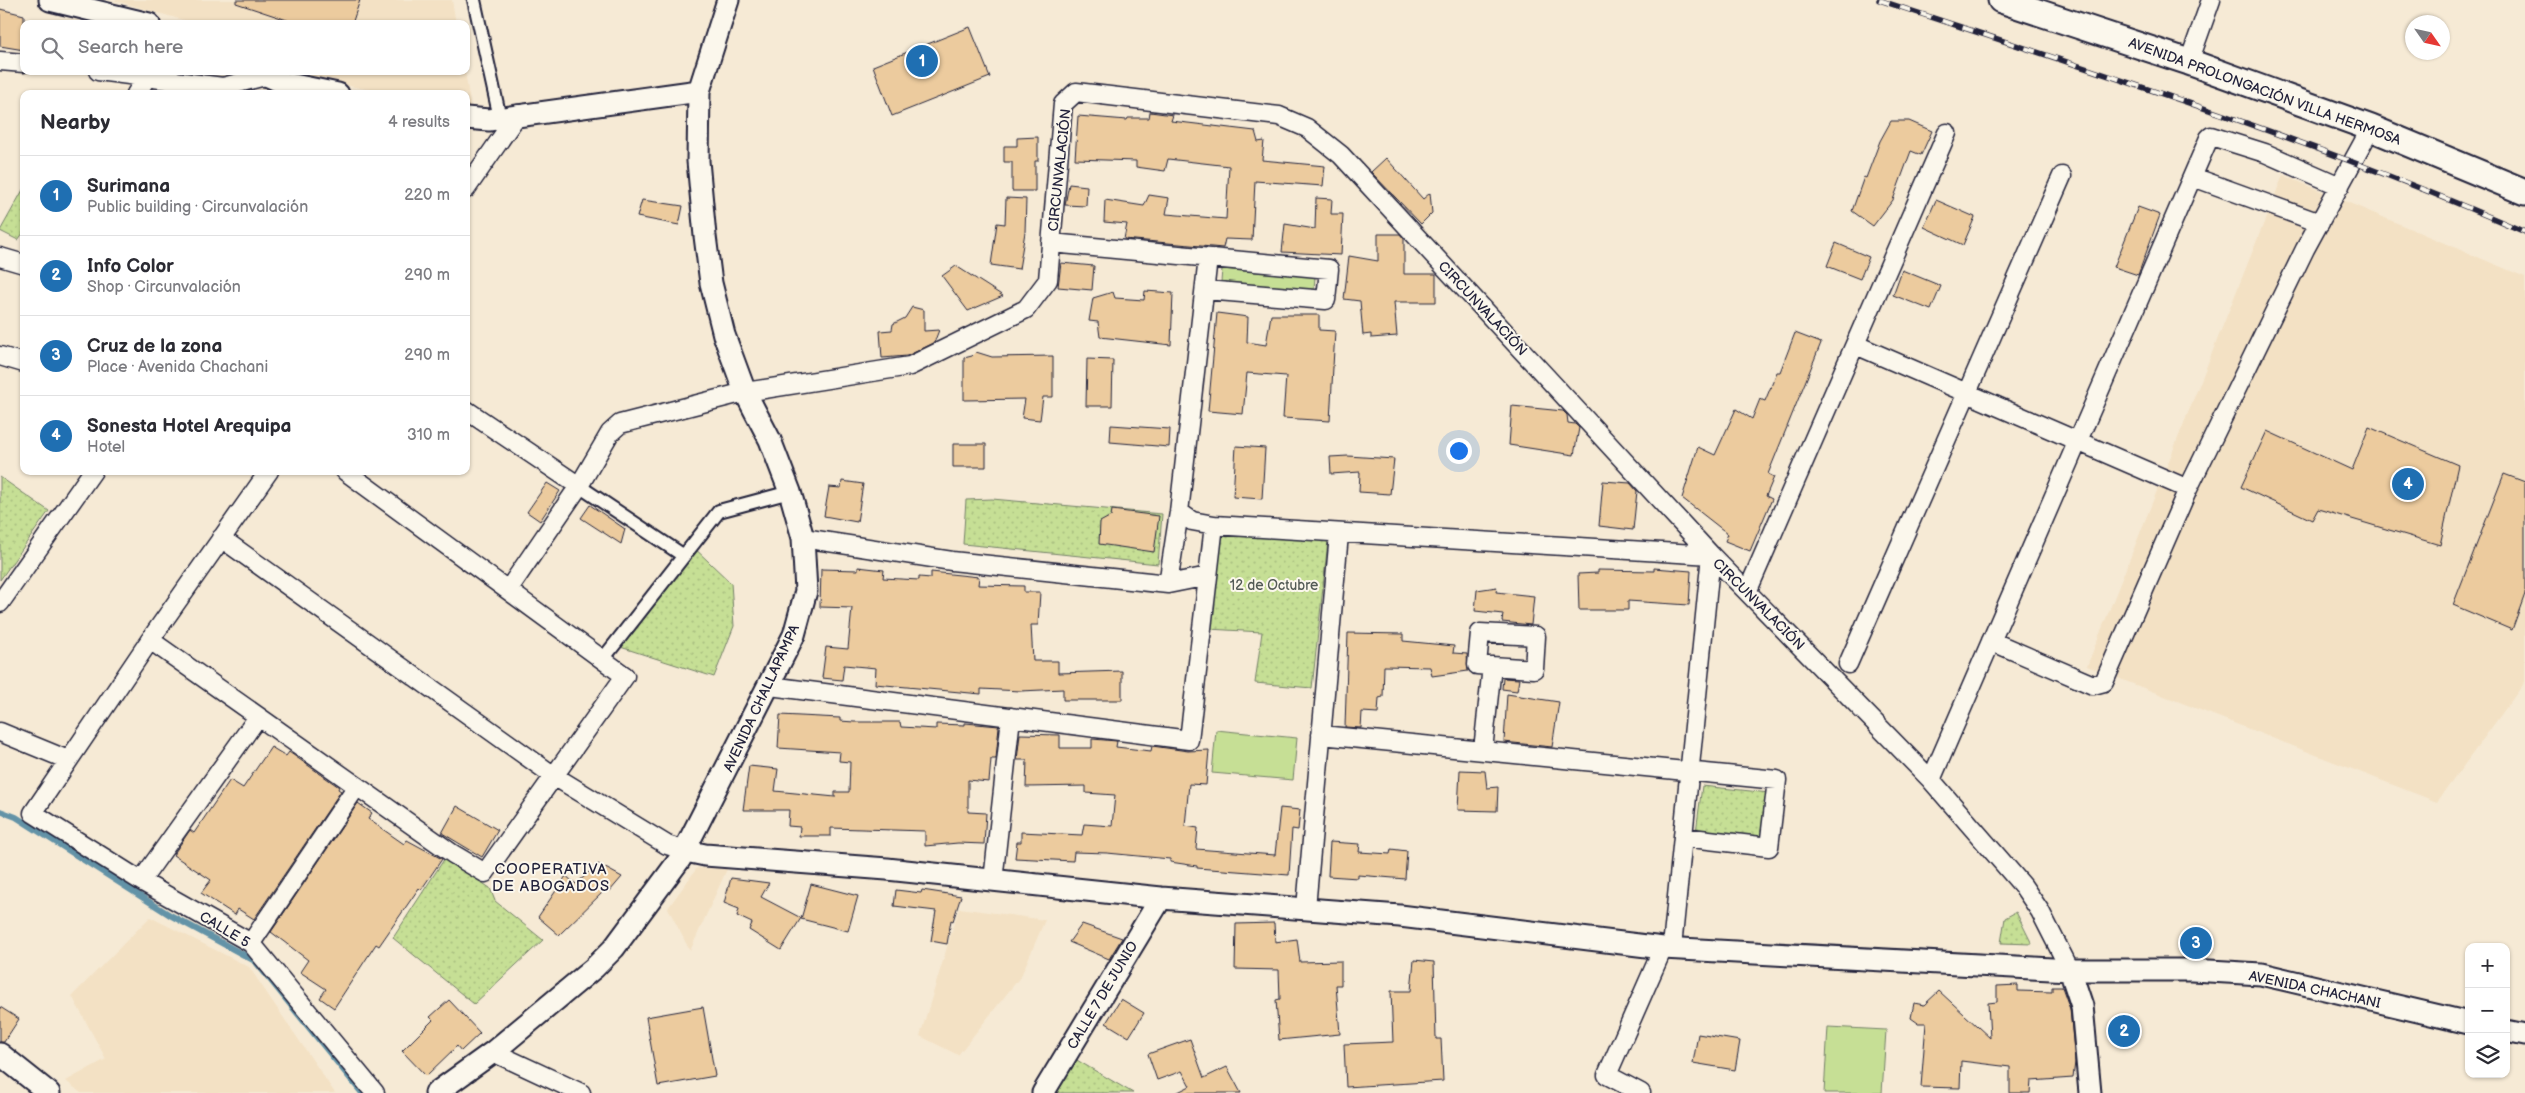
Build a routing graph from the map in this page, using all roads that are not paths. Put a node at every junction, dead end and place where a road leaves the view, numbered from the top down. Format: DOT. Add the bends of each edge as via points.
graph roads {
  1 [pos="50,0"];
  2 [pos="474,0"];
  3 [pos="728,0"];
  4 [pos="2001,0"];
  5 [pos="2211,0"];
  6 [pos="132,20"];
  7 [pos="0,61"];
  8 [pos="2189,62"];
  9 [pos="20,63"];
  10 [pos="137,75"];
  11 [pos="147,76"];
  12 [pos="270,81"];
  13 [pos="138,90"];
  14 [pos="317,90"];
  15 [pos="699,91"];
  16 [pos="509,116"];
  17 [pos="470,119"];
  18 [pos="2371,128"];
  19 [pos="1947,133"];
  20 [pos="2062,176"];
  21 [pos="2193,177"];
  22 [pos="470,182"];
  23 [pos="2340,186"];
  24 [pos="2525,192"];
  25 [pos="2320,223"];
  26 [pos="1051,243"];
  27 [pos="0,257"];
  28 [pos="1208,258"];
  29 [pos="20,263"];
  30 [pos="1204,290"];
  31 [pos="1856,345"];
  32 [pos="0,356"];
  33 [pos="20,362"];
  34 [pos="745,392"];
  35 [pos="1966,392"];
  36 [pos="470,413"];
  37 [pos="2078,441"];
  38 [pos="90,475"];
  39 [pos="266,475"];
  40 [pos="350,475"];
  41 [pos="579,486"];
  42 [pos="2188,489"];
  43 [pos="790,492"];
  44 [pos="1179,512"];
  45 [pos="1214,525"];
  46 [pos="1339,534"];
  47 [pos="221,538"];
  48 [pos="803,538"];
  49 [pos="1711,555"];
  50 [pos="684,556"];
  51 [pos="1208,576"];
  52 [pos="1168,584"];
  53 [pos="508,590"];
  54 [pos="1748,590"];
  55 [pos="0,603"];
  56 [pos="150,640"];
  57 [pos="1991,641"];
  58 [pos="603,659"];
  59 [pos="1848,664"];
  60 [pos="1492,666"];
  61 [pos="770,686"];
  62 [pos="258,716"];
  63 [pos="1011,717"];
  64 [pos="0,732"];
  65 [pos="1321,735"];
  66 [pos="1483,750"];
  67 [pos="68,760"];
  68 [pos="1690,770"];
  69 [pos="554,776"];
  70 [pos="1931,780"];
  71 [pos="357,786"];
  72 [pos="1683,837"];
  73 [pos="686,851"];
  74 [pos="993,881"];
  75 [pos="141,882"];
  76 [pos="1161,898"];
  77 [pos="1306,908"];
  78 [pos="251,943"];
  79 [pos="1667,947"];
  80 [pos="2070,970"];
  81 [pos="2465,1022"];
  82 [pos="2510,1032"];
  83 [pos="2525,1035"];
  84 [pos="493,1052"];
  85 [pos="0,1054"];
  86 [pos="49,1093"];
  87 [pos="375,1093"];
  88 [pos="436,1093"];
  89 [pos="581,1093"];
  90 [pos="1042,1093"];
  91 [pos="1641,1093"];
  92 [pos="2090,1093"];
  1 -- 6 [label="street"];
  2 -- 16 [label="street"];
  3 -- 15 [label="street, AVENIDA CHALLAPAMPA"];
  4 -- 8 [label="main road, AVENIDA PROLONGACIÓN VILLA HERMOSA"];
  5 -- 8 [label="street"];
  7 -- 9 [label="street"];
  8 -- 18 [label="main road, AVENIDA PROLONGACIÓN VILLA HERMOSA"];
  10 -- 11 [label="street"];
  11 -- 12 [label="street" via="223,87"];
  11 -- 13 [label="street"];
  12 -- 14 [label="street"];
  15 -- 16 [label="street"];
  15 -- 34 [label="street, AVENIDA CHALLAPAMPA" via="698,161 711,282 724,335"];
  16 -- 17 [label="street"];
  16 -- 22 [label="street"];
  18 -- 23 [label="street"];
  18 -- 24 [label="main road, AVENIDA PROLONGACIÓN VILLA HERMOSA"];
  19 -- 31 [label="street"];
  20 -- 35 [label="street"];
  21 -- 23 [label="street" via="2211,136 2265,153"];
  21 -- 25 [label="street"];
  21 -- 37 [label="street"];
  23 -- 25 [label="street"];
  25 -- 42 [label="street"];
  26 -- 28 [label="street"];
  26 -- 34 [label="street, CIRCUNVALACIÓN" via="1048,280 1026,309 910,366"];
  26 -- 49 [label="street, CIRCUNVALACIÓN" via="1064,104 1076,92 1279,116 1307,128 1341,155"];
  27 -- 29 [label="street"];
  28 -- 30 [label="street"];
  28 -- 30 [label="street" via="1329,269 1326,300"];
  30 -- 44 [label="street"];
  31 -- 35 [label="street"];
  31 -- 54 [label="street"];
  32 -- 33 [label="street"];
  34 -- 41 [label="street, CIRCUNVALACIÓN" via="620,424 610,433"];
  34 -- 43 [label="street, AVENIDA CHALLAPAMPA" via="770,440"];
  35 -- 37 [label="street"];
  35 -- 59 [label="street"];
  36 -- 41 [label="street"];
  37 -- 42 [label="street"];
  37 -- 57 [label="street"];
  38 -- 55 [label="street"];
  39 -- 47 [label="street"];
  40 -- 53 [label="street"];
  41 -- 50 [label="street"];
  41 -- 53 [label="street, CIRCUNVALACIÓN"];
  42 -- 57 [label="street" via="2104,682 2093,686"];
  43 -- 48 [label="street, AVENIDA CHALLAPAMPA"];
  43 -- 50 [label="street" via="719,511"];
  44 -- 45 [label="street" via="1192,521"];
  44 -- 52 [label="street"];
  45 -- 46 [label="street"];
  45 -- 51 [label="street"];
  46 -- 49 [label="street"];
  46 -- 65 [label="street"];
  47 -- 56 [label="street"];
  47 -- 69 [label="street"];
  48 -- 52 [label="street" via="952,561"];
  48 -- 61 [label="street, AVENIDA CHALLAPAMPA" via="806,591 794,635"];
  49 -- 54 [label="street, CIRCUNVALACIÓN"];
  49 -- 68 [label="street"];
  50 -- 58 [label="street"];
  51 -- 52 [label="street"];
  51 -- 63 [label="street" via="1189,740"];
  53 -- 58 [label="street"];
  54 -- 70 [label="street, CIRCUNVALACIÓN"];
  56 -- 62 [label="street"];
  56 -- 67 [label="street"];
  57 -- 70 [label="street"];
  58 -- 69 [label="street" via="623,673 624,678"];
  60 -- 66 [label="street"];
  61 -- 63 [label="street"];
  61 -- 73 [label="street, AVENIDA CHALLAPAMPA"];
  62 -- 71 [label="street"];
  62 -- 75 [label="street"];
  63 -- 74 [label="street"];
  64 -- 67 [label="street"];
  65 -- 66 [label="street"];
  65 -- 77 [label="street"];
  66 -- 68 [label="street"];
  67 -- 75 [label="street, CALLE 5" via="34,814"];
  68 -- 72 [label="street"];
  68 -- 72 [label="street" via="1777,780 1769,847"];
  69 -- 71 [label="street" via="484,873"];
  69 -- 73 [label="street" via="667,845"];
  70 -- 80 [label="street, CIRCUNVALACIÓN" via="2023,886"];
  71 -- 78 [label="street"];
  72 -- 79 [label="street"];
  73 -- 74 [label="street, AVENIDA CHACHANI"];
  73 -- 84 [label="street, AVENIDA CHALLAPAMPA" via="614,948"];
  74 -- 76 [label="street, AVENIDA CHACHANI"];
  75 -- 78 [label="street, CALLE 5"];
  76 -- 77 [label="street, AVENIDA CHACHANI"];
  76 -- 90 [label="street, CALLE 7 DE JUNIO"];
  77 -- 79 [label="street, AVENIDA CHACHANI"];
  78 -- 87 [label="street, CALLE 5"];
  79 -- 80 [label="street, AVENIDA CHACHANI"];
  79 -- 91 [label="street" via="1607,1074"];
  80 -- 81 [label="street, AVENIDA CHACHANI" via="2192,970 2260,974"];
  80 -- 92 [label="street, CIRCUNVALACIÓN" via="2082,1006"];
  82 -- 83 [label="street"];
  84 -- 88 [label="street, AVENIDA CHALLAPAMPA"];
  84 -- 89 [label="street"];
  85 -- 86 [label="street"];
}
